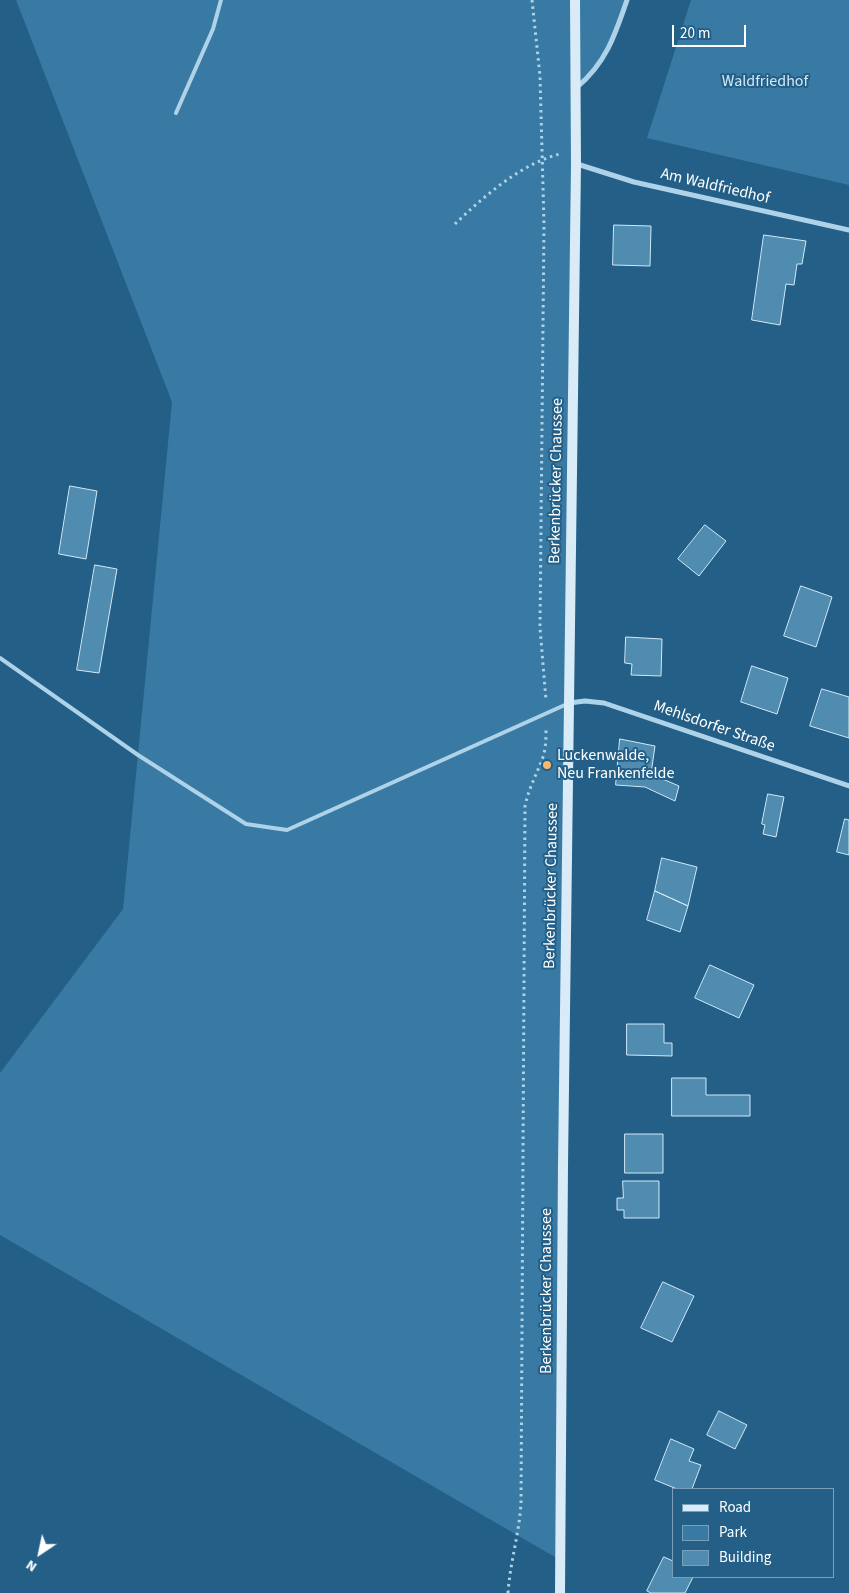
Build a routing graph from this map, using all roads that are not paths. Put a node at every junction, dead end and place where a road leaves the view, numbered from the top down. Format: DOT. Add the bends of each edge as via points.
graph roads {
  1 [pos="220,0"];
  2 [pos="575,0"];
  3 [pos="627,0"];
  4 [pos="575,88"];
  5 [pos="176,113"];
  6 [pos="576,164"];
  7 [pos="849,230"];
  8 [pos="0,658"];
  9 [pos="569,703"];
  10 [pos="849,786"];
  11 [pos="560,1593"];
  1 -- 5 [label="lane" via="213,29"];
  2 -- 4 [label="main road, Berkenbrücker Chaussee"];
  3 -- 4 [label="street" via="603,59 591,76"];
  4 -- 6 [label="main road, Berkenbrücker Chaussee"];
  6 -- 7 [label="street, Am Waldfriedhof" via="634,182"];
  6 -- 9 [label="main road, Berkenbrücker Chaussee"];
  8 -- 9 [label="lane" via="138,755 246,824 288,830"];
  9 -- 10 [label="street, Mehlsdorfer Straße" via="604,703"];
  9 -- 11 [label="main road, Berkenbrücker Chaussee"];
}
